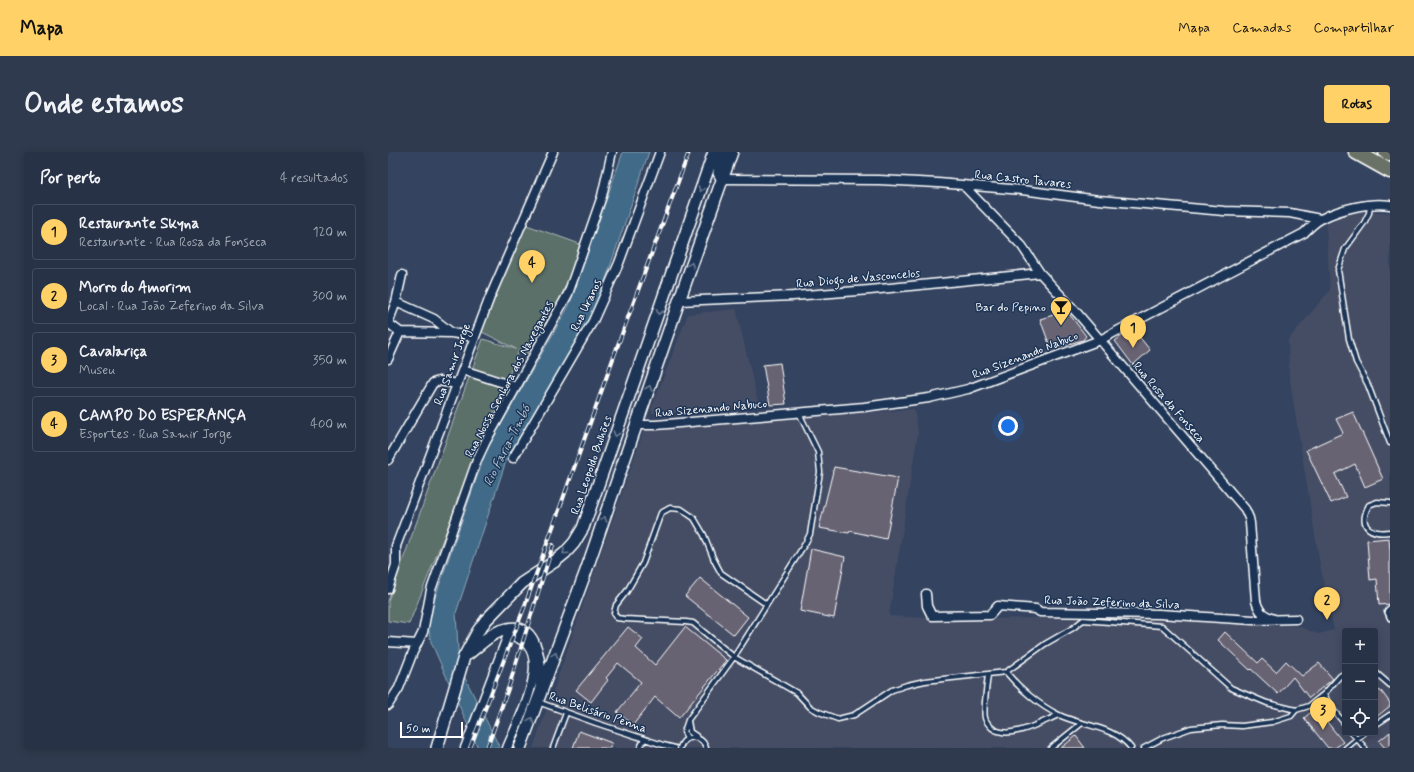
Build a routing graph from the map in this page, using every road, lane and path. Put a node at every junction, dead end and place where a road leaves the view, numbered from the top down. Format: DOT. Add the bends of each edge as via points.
graph roads {
  1 [pos="553,152"];
  2 [pos="612,152"];
  3 [pos="660,152"];
  4 [pos="714,152"];
  5 [pos="722,152"];
  6 [pos="732,152"];
  7 [pos="1356,152"];
  8 [pos="1386,152"];
  9 [pos="1390,154"];
  10 [pos="1390,171"];
  11 [pos="722,179"];
  12 [pos="964,186"];
  13 [pos="1370,205"];
  14 [pos="1390,205"];
  15 [pos="1320,219"];
  16 [pos="1040,273"];
  17 [pos="402,275"];
  18 [pos="679,301"];
  19 [pos="396,302"];
  20 [pos="388,323"];
  21 [pos="400,332"];
  22 [pos="452,333"];
  23 [pos="475,337"];
  24 [pos="1100,340"];
  25 [pos="388,359"];
  26 [pos="463,370"];
  27 [pos="458,384"];
  28 [pos="516,388"];
  29 [pos="799,412"];
  30 [pos="637,425"];
  31 [pos="1390,444"];
  32 [pos="513,458"];
  33 [pos="388,460"];
  34 [pos="1390,503"];
  35 [pos="1390,532"];
  36 [pos="388,589"];
  37 [pos="926,594"];
  38 [pos="766,604"];
  39 [pos="1388,610"];
  40 [pos="1390,618"];
  41 [pos="1274,619"];
  42 [pos="1296,619"];
  43 [pos="388,642"];
  44 [pos="417,644"];
  45 [pos="734,657"];
  46 [pos="463,662"];
  47 [pos="1006,672"];
  48 [pos="988,675"];
  49 [pos="1342,675"];
  50 [pos="1378,675"];
  51 [pos="1390,685"];
  52 [pos="1324,694"];
  53 [pos="540,697"];
  54 [pos="388,705"];
  55 [pos="1296,710"];
  56 [pos="566,713"];
  57 [pos="1058,715"];
  58 [pos="1390,715"];
  59 [pos="688,720"];
  60 [pos="1342,720"];
  61 [pos="1082,723"];
  62 [pos="1378,723"];
  63 [pos="1359,736"];
  64 [pos="687,738"];
  65 [pos="699,738"];
  66 [pos="1356,738"];
  67 [pos="644,739"];
  68 [pos="466,746"];
  69 [pos="663,747"];
  70 [pos="437,748"];
  71 [pos="507,748"];
  72 [pos="520,748"];
  73 [pos="553,748"];
  74 [pos="640,748"];
  75 [pos="675,748"];
  76 [pos="680,748"];
  77 [pos="706,748"];
  78 [pos="1051,748"];
  79 [pos="1131,748"];
  80 [pos="1144,748"];
  81 [pos="1346,748"];
  82 [pos="1365,748"];
  1 -- 23 [label="street, Rua Samir Jorge"];
  2 -- 28 [label="street, Rua Nossa Senhora dos Navegantes" via="602,196 568,294"];
  3 -- 32 [label="street, Rua Uranos" via="619,263 593,321"];
  4 -- 46 [label="main road, Rua Leopoldo Bulhões, one-way" via="583,528 565,553 528,578 486,620"];
  5 -- 11 [label="main road" via="719,173"];
  6 -- 11 [label="main road"];
  7 -- 10 [label="highway"];
  8 -- 9 [label="highway"];
  11 -- 12 [label="street, Rua Castro Tavares" via="879,180 938,182"];
  18 -- 11 [label="main road, one-way"];
  12 -- 15 [label="street, Rua Castro Tavares" via="1022,190 1099,200 1290,213"];
  12 -- 16 [label="street, Rua Rosa da Fonseca" via="1022,246"];
  13 -- 14 [label="street, Rua Sizenando Nabuco"];
  13 -- 15 [label="street, Rua Sizenando Nabuco" via="1355,207"];
  13 -- 31 [label="lane" via="1364,223 1345,249 1338,270 1349,340"];
  15 -- 24 [label="street, Rua Sizenando Nabuco" via="1304,233"];
  16 -- 18 [label="street, Rua Diogo de Vasconcelos" via="793,296"];
  16 -- 24 [label="street, Rua Rosa da Fonseca"];
  17 -- 19 [label="street"];
  30 -- 18 [label="main road, one-way"];
  19 -- 20 [label="street"];
  19 -- 22 [label="street" via="434,319"];
  20 -- 21 [label="street"];
  21 -- 22 [label="street"];
  21 -- 25 [label="street"];
  22 -- 23 [label="street"];
  23 -- 26 [label="street, Rua Samir Jorge"];
  24 -- 29 [label="street, Rua Sizenando Nabuco" via="968,389 909,402"];
  24 -- 41 [label="street, Rua Rosa da Fonseca" via="1245,510 1250,523 1256,601 1262,614"];
  26 -- 27 [label="street, Rua Samir Jorge"];
  26 -- 28 [label="street"];
  27 -- 33 [label="street" via="439,381 434,383"];
  27 -- 36 [label="street, Rua Samir Jorge" via="396,546 396,565"];
  28 -- 44 [label="street, Rua Nossa Senhora dos Navegantes" via="477,460 434,578"];
  29 -- 30 [label="street, Rua Sizenando Nabuco"];
  29 -- 38 [label="lane" via="818,452 820,472 810,534"];
  53 -- 30 [label="main road, one-way"];
  34 -- 35 [label="lane" via="1377,502 1369,505 1364,514 1364,522 1370,529"];
  37 -- 41 [label="street, Rua João Zeferino da Silva" via="927,606 932,616 990,615 998,606 1036,609 1040,612"];
  38 -- 45 [label="lane"];
  38 -- 45 [label="lane" via="721,572 704,535 694,518 686,511 670,508 662,513 643,563 616,605 614,615 617,618 636,621 693,624"];
  39 -- 40 [label="lane"];
  41 -- 42 [label="street, Rua João Zeferino da Silva"];
  43 -- 44 [label="street"];
  44 -- 54 [label="street, Rua Nossa Senhora dos Navegantes" via="399,688"];
  45 -- 48 [label="lane" via="796,693 810,707 838,719 854,715 892,690 907,685"];
  45 -- 59 [label="lane"];
  46 -- 53 [label="main road" via="492,634 509,628 520,629 532,639 536,648"];
  46 -- 70 [label="main road, Rua Leopoldo Bulhões"];
  47 -- 48 [label="lane"];
  47 -- 55 [label="lane" via="1083,620 1162,626 1231,688 1267,703"];
  47 -- 57 [label="lane" via="1035,700"];
  48 -- 57 [label="lane" via="984,717 995,730 1004,733 1019,731"];
  49 -- 52 [label="lane"];
  50 -- 51 [label="lane"];
  52 -- 55 [label="lane" via="1309,706"];
  52 -- 60 [label="lane"];
  53 -- 56 [label="lane, Rua Belisário Penna"];
  72 -- 53 [label="main road, one-way"];
  55 -- 80 [label="lane" via="1291,716 1272,722 1191,728"];
  56 -- 67 [label="lane, Rua Belisário Penna"];
  56 -- 73 [label="lane"];
  57 -- 61 [label="lane"];
  58 -- 62 [label="lane"];
  59 -- 64 [label="lane" via="684,732"];
  59 -- 65 [label="lane" via="690,732"];
  61 -- 78 [label="lane"];
  61 -- 79 [label="lane" via="1113,733"];
  63 -- 66 [label="lane"];
  64 -- 65 [label="lane"];
  64 -- 76 [label="lane"];
  65 -- 77 [label="lane"];
  66 -- 81 [label="lane"];
  66 -- 82 [label="lane"];
  67 -- 69 [label="lane, Rua Belisário Penna"];
  67 -- 74 [label="lane"];
  68 -- 71 [label="street" via="508,635 517,636 526,642 531,652 534,678"];
  69 -- 75 [label="lane, Rua Belisário Penna"];
}
